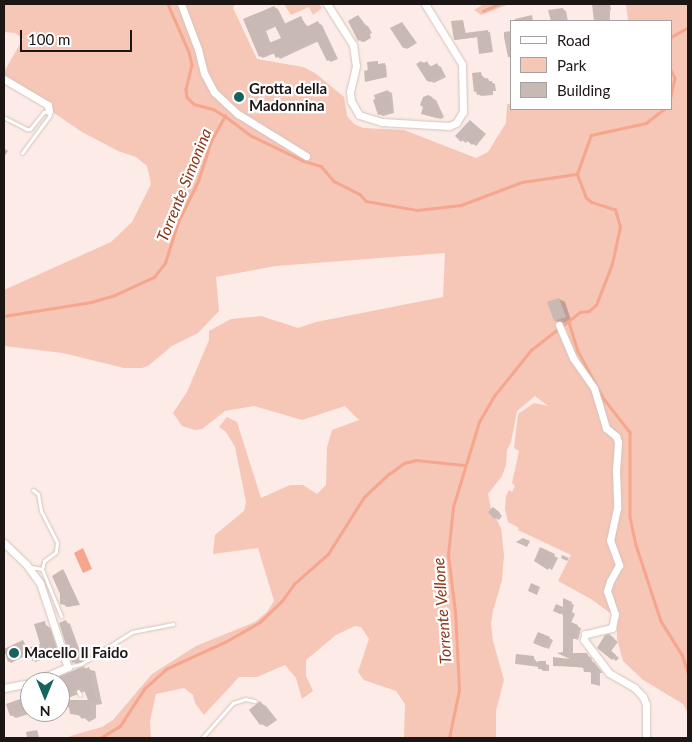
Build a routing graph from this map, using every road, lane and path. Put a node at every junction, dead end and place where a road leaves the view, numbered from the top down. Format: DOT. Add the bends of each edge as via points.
graph roads {
  1 [pos="180,4"];
  2 [pos="327,4"];
  3 [pos="425,4"];
  4 [pos="4,79"];
  5 [pos="49,111"];
  6 [pos="5,118"];
  7 [pos="22,153"];
  8 [pos="306,156"];
  9 [pos="559,325"];
  10 [pos="33,490"];
  11 [pos="4,543"];
  12 [pos="28,566"];
  13 [pos="42,569"];
  14 [pos="60,616"];
  15 [pos="173,624"];
  16 [pos="68,667"];
  17 [pos="56,672"];
  18 [pos="20,685"];
  19 [pos="4,688"];
  20 [pos="255,701"];
  21 [pos="202,738"];
  22 [pos="646,738"];
  1 -- 8 [label="street" via="214,92 238,114"];
  2 -- 3 [label="street" via="353,45 356,66 350,92 359,115 382,122 448,126 456,123 463,112 462,64"];
  4 -- 5 [label="street" via="48,105"];
  5 -- 6 [label="lane" via="27,129"];
  5 -- 7 [label="lane" via="50,115"];
  9 -- 22 [label="street" via="573,358 594,388 606,428 618,442 617,508 610,540 619,565 607,591 615,614 612,628 585,634 584,640 610,673 643,697"];
  10 -- 13 [label="lane" via="38,494 41,511 57,542 56,552 44,561"];
  11 -- 12 [label="street"];
  12 -- 13 [label="lane"];
  12 -- 16 [label="street" via="43,588"];
  13 -- 14 [label="lane"];
  15 -- 16 [label="lane" via="132,632 81,664"];
  16 -- 17 [label="street"];
  18 -- 19 [label="street"];
  20 -- 21 [label="lane" via="245,699 233,703"];
}
